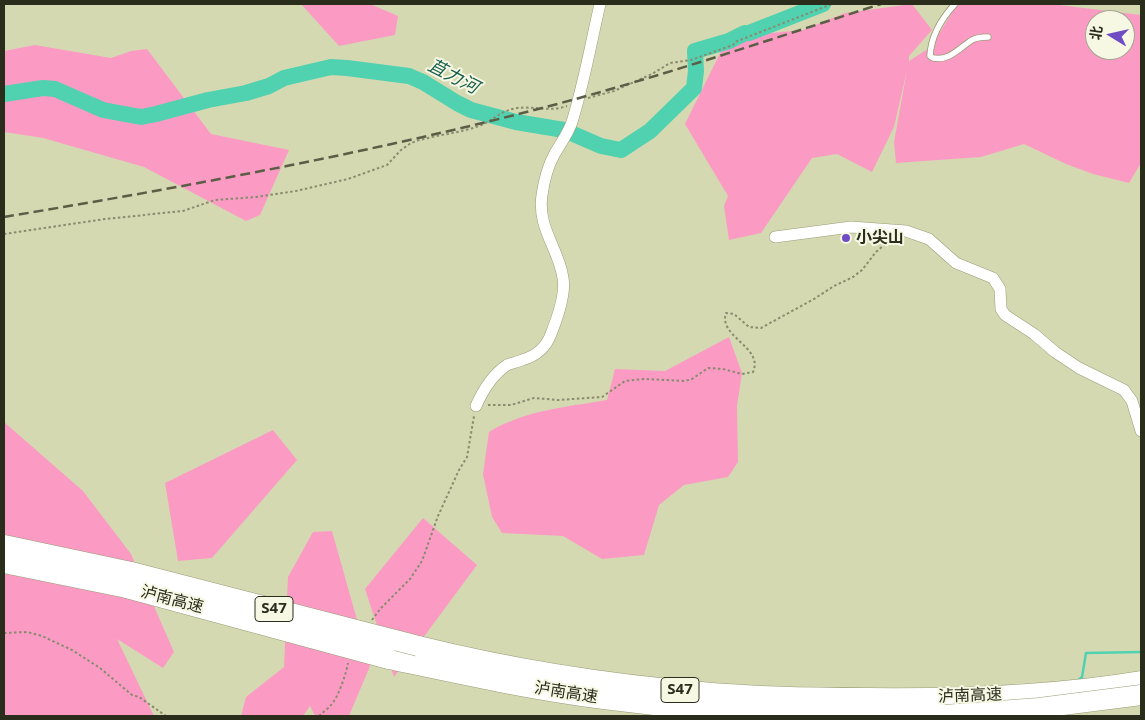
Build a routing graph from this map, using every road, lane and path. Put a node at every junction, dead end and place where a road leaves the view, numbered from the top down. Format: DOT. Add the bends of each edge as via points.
graph roads {
  1 [pos="600,4"];
  2 [pos="832,4"];
  3 [pos="955,4"];
  4 [pos="988,37"];
  5 [pos="577,102"];
  6 [pos="906,231"];
  7 [pos="4,234"];
  8 [pos="775,237"];
  9 [pos="476,406"];
  10 [pos="1141,431"];
  11 [pos="4,545"];
  12 [pos="4,563"];
  13 [pos="129,580"];
  14 [pos="370,623"];
  15 [pos="4,633"];
  16 [pos="349,659"];
  17 [pos="1141,681"];
  18 [pos="1141,695"];
  19 [pos="945,706"];
  20 [pos="166,716"];
  21 [pos="319,716"];
  1 -- 5 [label="street"];
  2 -- 5 [label="path" via="701,57 670,63 614,91"];
  3 -- 4 [label="lane" via="936,32 930,56 948,57 972,40"];
  5 -- 7 [label="path" via="562,107 518,108 480,126 411,143 387,165 348,179 288,192 215,200 183,211"];
  5 -- 9 [label="street" via="566,135 546,170 541,203 547,235 563,279 551,336 542,350 507,365 497,373"];
  6 -- 8 [label="street" via="851,227"];
  6 -- 9 [label="path" via="897,234 876,252 853,277 760,328 749,327 734,314 726,313 727,328 753,357 753,372 742,374 708,368 682,382 625,381 602,397 534,398 511,405"];
  6 -- 10 [label="street" via="929,239 956,263 993,278 1000,289 1001,309 1005,315 1079,368 1124,390 1132,401"];
  9 -- 14 [label="path" via="467,457 438,516 422,561"];
  11 -- 13 [label="highway, 泸南高速 / S47"];
  12 -- 13 [label="highway, 泸南高速 / S47"];
  13 -- 19 [label="highway, 泸南高速 / S47, bridge" via="473,660 560,675 678,690"];
  13 -- 19 [label="highway, 泸南高速 / S47, bridge" via="389,659 604,699 669,707 794,715"];
  15 -- 20 [label="path" via="27,632 72,650"];
  16 -- 21 [label="path" via="337,695"];
  17 -- 19 [label="highway, 泸南高速 / S47" via="991,696"];
  18 -- 19 [label="highway, 泸南高速 / S47, bridge" via="1039,708"];
}
